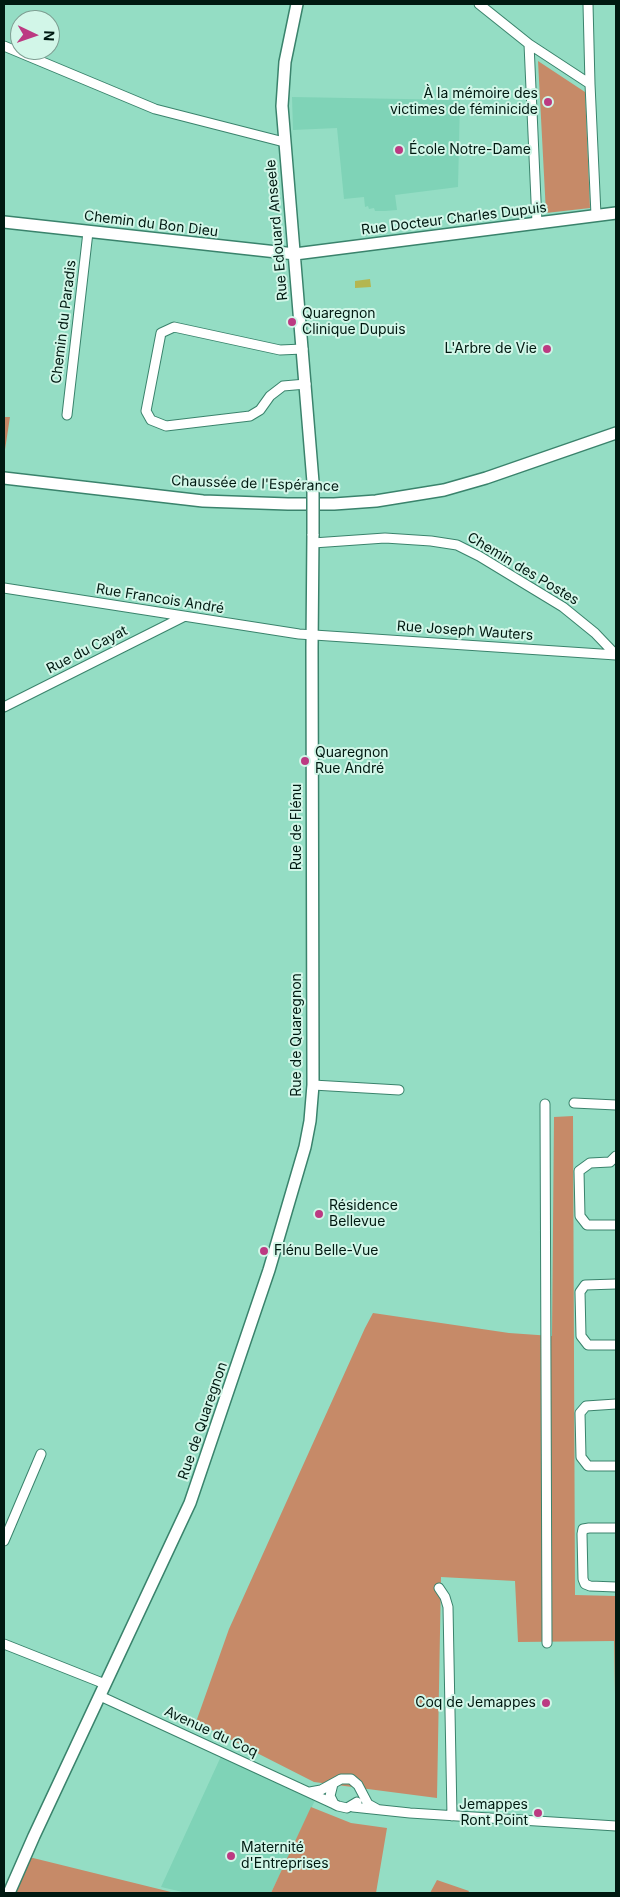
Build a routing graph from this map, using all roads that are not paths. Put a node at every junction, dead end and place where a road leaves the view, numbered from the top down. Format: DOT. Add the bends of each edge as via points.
graph roads {
  1 [pos="297,4"];
  2 [pos="479,4"];
  3 [pos="588,4"];
  4 [pos="529,44"];
  5 [pos="4,46"];
  6 [pos="590,84"];
  7 [pos="284,142"];
  8 [pos="616,213"];
  9 [pos="596,215"];
  10 [pos="4,222"];
  11 [pos="537,223"];
  12 [pos="88,232"];
  13 [pos="295,254"];
  14 [pos="303,349"];
  15 [pos="306,384"];
  16 [pos="67,415"];
  17 [pos="616,433"];
  18 [pos="4,478"];
  19 [pos="313,538"];
  20 [pos="4,588"];
  21 [pos="183,617"];
  22 [pos="312,635"];
  23 [pos="616,655"];
  24 [pos="4,707"];
  25 [pos="312,929"];
  26 [pos="313,1085"];
  27 [pos="399,1090"];
  28 [pos="574,1103"];
  29 [pos="545,1104"];
  30 [pos="616,1105"];
  31 [pos="616,1156"];
  32 [pos="616,1225"];
  33 [pos="616,1284"];
  34 [pos="616,1345"];
  35 [pos="616,1404"];
  36 [pos="41,1454"];
  37 [pos="616,1466"];
  38 [pos="616,1528"];
  39 [pos="4,1541"];
  40 [pos="616,1587"];
  41 [pos="439,1588"];
  42 [pos="547,1643"];
  43 [pos="4,1644"];
  44 [pos="106,1684"];
  45 [pos="100,1696"];
  46 [pos="333,1784"];
  47 [pos="360,1790"];
  48 [pos="310,1792"];
  49 [pos="334,1804"];
  50 [pos="353,1806"];
  51 [pos="380,1811"];
  52 [pos="452,1816"];
  53 [pos="616,1826"];
  54 [pos="9,1893"];
  1 -- 7 [label="street, Rue Edouard Anseele" via="283,77"];
  2 -- 4 [label="street"];
  3 -- 6 [label="street"];
  4 -- 6 [label="street"];
  4 -- 11 [label="street"];
  5 -- 7 [label="street" via="156,109"];
  6 -- 9 [label="street"];
  7 -- 13 [label="street, Rue Edouard Anseele"];
  8 -- 9 [label="street, Rue Docteur Charles Dupuis"];
  9 -- 11 [label="street, Rue Docteur Charles Dupuis"];
  10 -- 12 [label="street, Chemin du Bon Dieu"];
  11 -- 13 [label="street, Rue Docteur Charles Dupuis"];
  12 -- 13 [label="street, Chemin du Bon Dieu"];
  12 -- 16 [label="street, Chemin du Paradis"];
  13 -- 14 [label="street, Rue Edouard Anseele"];
  14 -- 15 [label="street, Rue Edouard Anseele"];
  14 -- 15 [label="street" via="280,350 174,327 161,334 146,411 151,420 166,426 250,416 283,386"];
  15 -- 19 [label="street, Rue Edouard Anseele, bridge" via="313,482"];
  17 -- 18 [label="street, Chaussée de l'Espérance" via="444,490 359,502 288,504 203,500"];
  19 -- 22 [label="street, Rue Edouard Anseele"];
  19 -- 23 [label="street, Chemin des Postes" via="385,538 457,545 563,607"];
  20 -- 21 [label="street, Rue Francois André"];
  21 -- 22 [label="street, Rue Francois André"];
  21 -- 24 [label="street, Rue du Cayat"];
  22 -- 23 [label="street, Rue Joseph Wauters"];
  22 -- 25 [label="street, Rue de Flénu"];
  25 -- 26 [label="street, Rue de Quaregnon"];
  26 -- 27 [label="street"];
  26 -- 44 [label="street, Rue de Quaregnon" via="310,1120 293,1192 232,1382 190,1503"];
  28 -- 30 [label="street"];
  29 -- 42 [label="street"];
  31 -- 32 [label="street" via="610,1162 590,1163 579,1171 580,1216 587,1225"];
  33 -- 34 [label="street" via="585,1285 580,1292 581,1336 588,1345"];
  35 -- 37 [label="street" via="586,1406 580,1413 581,1457 588,1466"];
  36 -- 39 [label="street"];
  38 -- 40 [label="street" via="589,1528 582,1534 585,1584"];
  41 -- 52 [label="street" via="448,1607"];
  43 -- 44 [label="street"];
  44 -- 45 [label="street, Rue de Quaregnon"];
  45 -- 48 [label="street, Avenue du Coq"];
  45 -- 54 [label="street, Rue de Quaregnon"];
  46 -- 47 [label="street" via="346,1778 355,1782"];
  46 -- 48 [label="street"];
  46 -- 49 [label="street" via="330,1796"];
  47 -- 50 [label="street" via="359,1799"];
  47 -- 51 [label="street" via="368,1804"];
  48 -- 49 [label="street, Avenue du Coq"];
  49 -- 50 [label="street" via="342,1808"];
  50 -- 51 [label="street"];
  51 -- 52 [label="street"];
  52 -- 53 [label="street"];
}
